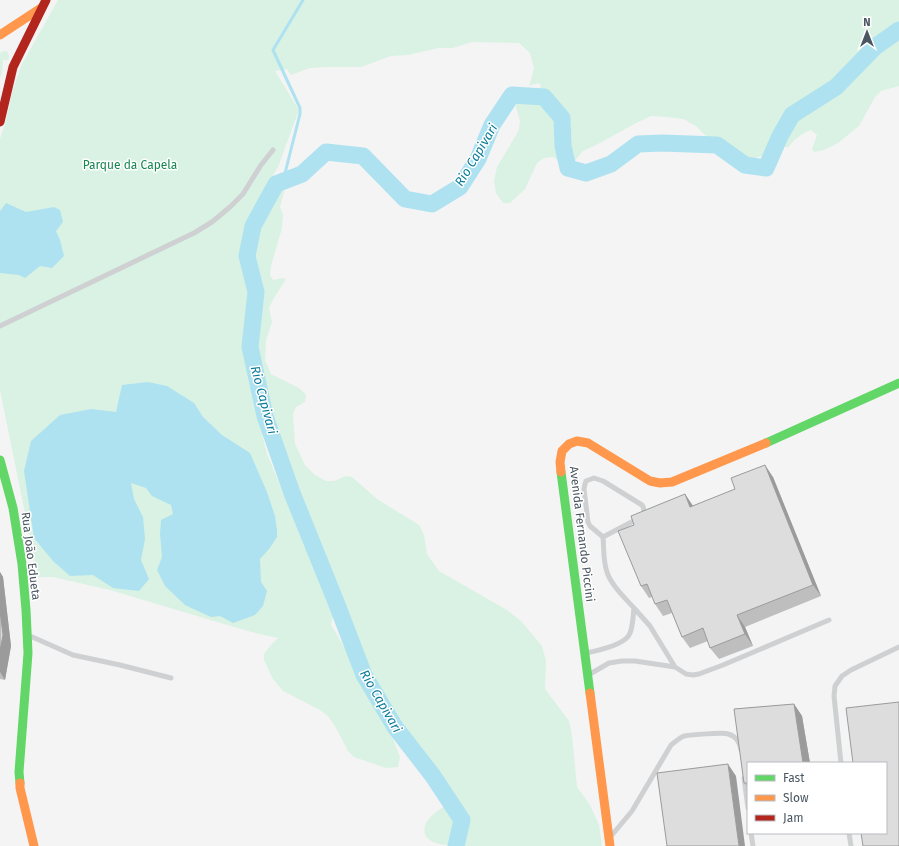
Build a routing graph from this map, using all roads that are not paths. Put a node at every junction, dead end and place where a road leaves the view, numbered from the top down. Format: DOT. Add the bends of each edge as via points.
graph roads {
  1 [pos="44,4"];
  2 [pos="0,35"];
  3 [pos="0,122"];
  4 [pos="273,150"];
  5 [pos="0,326"];
  6 [pos="899,383"];
  7 [pos="0,460"];
  8 [pos="603,537"];
  9 [pos="634,608"];
  10 [pos="829,620"];
  11 [pos="27,635"];
  12 [pos="899,647"];
  13 [pos="585,653"];
  14 [pos="675,667"];
  15 [pos="588,675"];
  16 [pos="171,678"];
  17 [pos="742,755"];
  18 [pos="841,762"];
  19 [pos="743,770"];
  20 [pos="747,800"];
  21 [pos="751,834"];
  22 [pos="849,834"];
  23 [pos="609,842"];
  24 [pos="34,846"];
  25 [pos="753,846"];
  26 [pos="851,846"];
  1 -- 2 [label="street"];
  1 -- 3 [label="street" via="13,67"];
  4 -- 5 [label="lane" via="261,164 243,194 212,222"];
  6 -- 13 [label="street, Avenida Fernando Piccini" via="672,482 650,481 588,443 577,441 568,444 562,451 560,462"];
  7 -- 11 [label="street, Rua João Edueta" via="13,508 22,564"];
  8 -- 8 [label="lane" via="590,526 587,517 584,489 586,481 594,478 604,481 644,508 641,517"];
  8 -- 9 [label="lane" via="607,573"];
  9 -- 13 [label="lane" via="630,635 618,643"];
  9 -- 14 [label="lane" via="650,626"];
  10 -- 14 [label="lane" via="699,674 686,674"];
  11 -- 16 [label="lane" via="73,655"];
  11 -- 24 [label="street, Rua João Edueta" via="28,653 19,772 20,788"];
  12 -- 18 [label="lane" via="851,670 842,676 836,686 834,696"];
  13 -- 15 [label="street, Avenida Fernando Piccini"];
  14 -- 15 [label="lane" via="622,661 610,663"];
  15 -- 23 [label="street, Avenida Fernando Piccini"];
  17 -- 23 [label="lane" via="736,739 729,734 684,736 672,746 632,811"];
  19 -- 20 [label="lane"];
  21 -- 25 [label="lane"];
  22 -- 26 [label="lane"];
}
